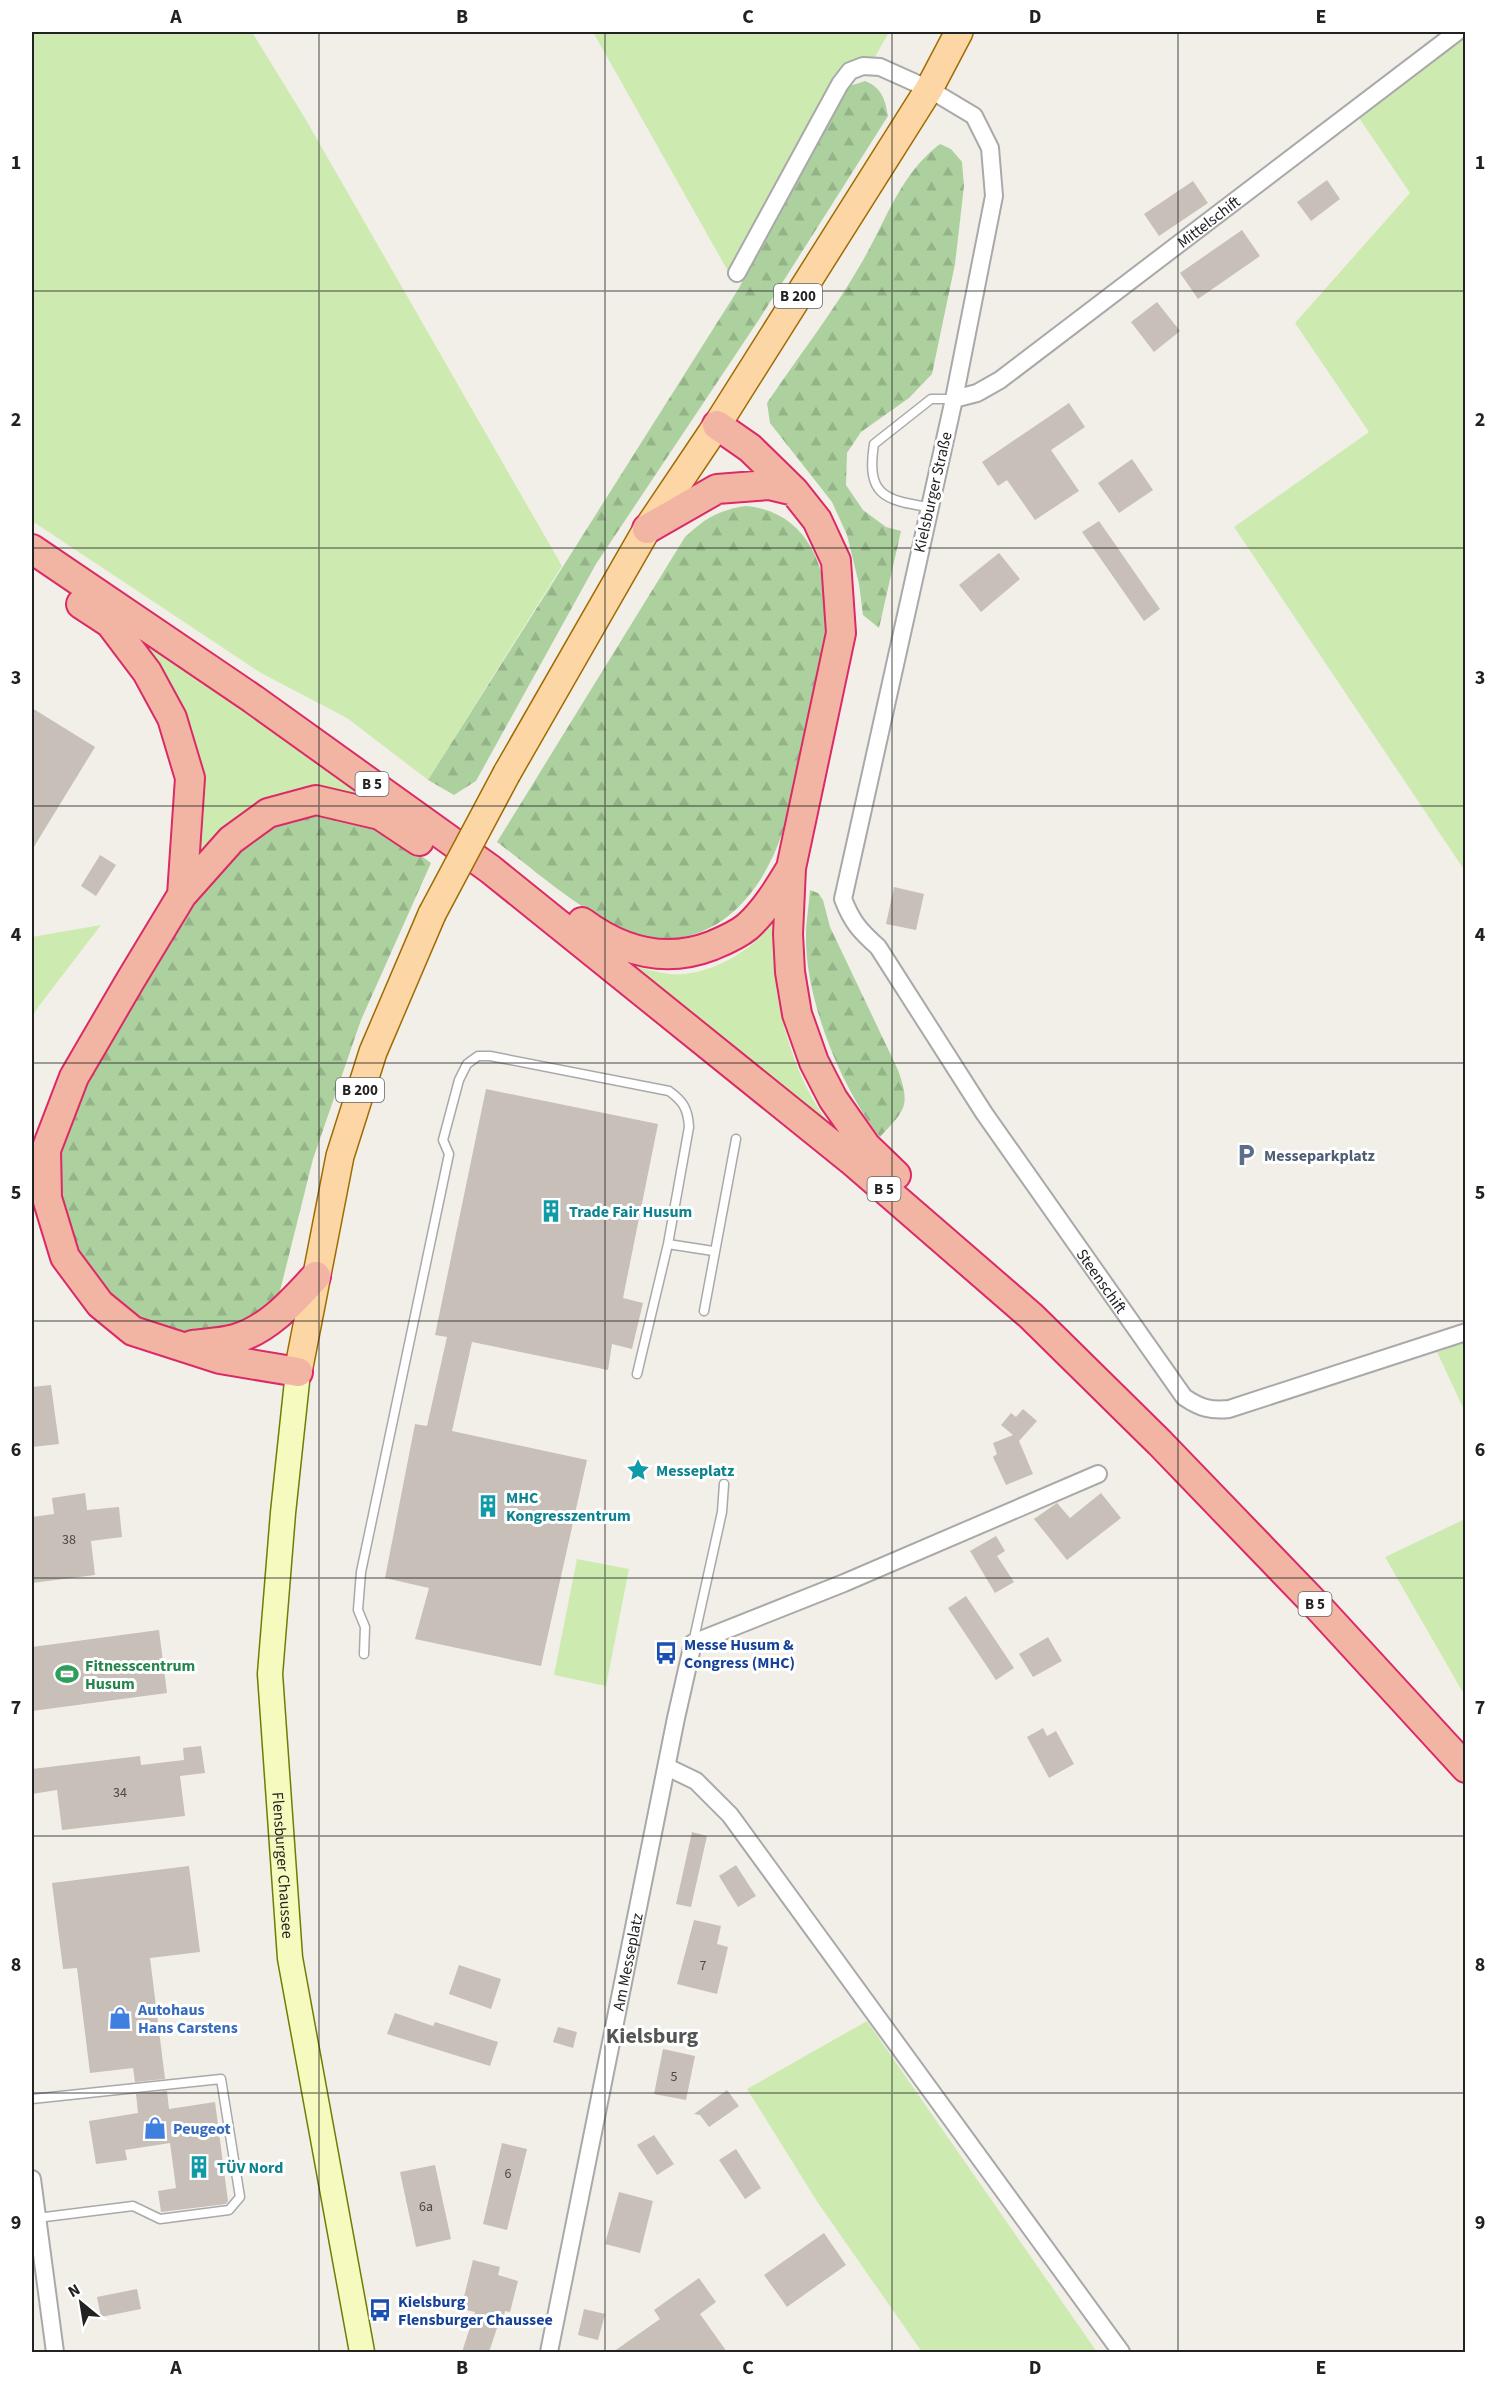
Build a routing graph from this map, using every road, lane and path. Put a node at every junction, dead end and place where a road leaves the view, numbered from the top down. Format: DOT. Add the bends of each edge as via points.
graph roads {
  1 [pos="959,32"];
  2 [pos="1457,32"];
  3 [pos="929,89"];
  4 [pos="737,273"];
  5 [pos="954,399"];
  6 [pos="717,425"];
  7 [pos="794,491"];
  8 [pos="928,507"];
  9 [pos="647,529"];
  10 [pos="32,549"];
  11 [pos="32,571"];
  12 [pos="791,868"];
  13 [pos="490,870"];
  14 [pos="520,892"];
  15 [pos="182,895"];
  16 [pos="852,920"];
  17 [pos="736,1140"];
  18 [pos="668,1244"];
  19 [pos="713,1251"];
  20 [pos="316,1275"];
  21 [pos="704,1311"];
  22 [pos="1031,1316"];
  23 [pos="1466,1332"];
  24 [pos="181,1346"];
  25 [pos="297,1372"];
  26 [pos="637,1374"];
  27 [pos="1098,1474"];
  28 [pos="724,1484"];
  29 [pos="693,1643"];
  30 [pos="364,1654"];
  31 [pos="667,1767"];
  32 [pos="1466,1768"];
  33 [pos="32,2099"];
  34 [pos="32,2179"];
  35 [pos="37,2218"];
  36 [pos="55,2352"];
  37 [pos="362,2352"];
  38 [pos="549,2352"];
  39 [pos="1121,2352"];
  1 -- 3 [label="main road, B 200"];
  2 -- 5 [label="street, Mittelschift" via="1000,380 977,393"];
  3 -- 4 [label="street, Kielsburger Straße" via="880,67 863,66 850,71"];
  3 -- 5 [label="street, Kielsburger Straße" via="974,116 990,148 994,196"];
  3 -- 6 [label="main road, B 200"];
  5 -- 8 [label="street, Kielsburger Straße"];
  5 -- 8 [label="lane" via="931,399 874,444 871,462 881,494 897,502"];
  6 -- 7 [label="highway" via="750,448"];
  6 -- 9 [label="main road, B 200"];
  7 -- 9 [label="highway" via="769,485 717,489"];
  7 -- 12 [label="highway" via="817,520 836,561 841,633"];
  8 -- 16 [label="street, Kielsburger Straße" via="843,899"];
  9 -- 20 [label="main road, B 200, bridge" via="507,773 432,914 373,1052 340,1156"];
  10 -- 13 [label="highway, B 5" via="253,699"];
  11 -- 15 [label="highway" via="110,623 147,672 172,717 190,778"];
  12 -- 13 [label="highway" via="774,896 747,927 727,940 697,951 666,955 621,946 601,936 513,870"];
  12 -- 22 [label="highway" via="790,972 801,1024 833,1099 866,1146 1014,1286"];
  13 -- 14 [label="highway, B 5"];
  14 -- 15 [label="highway" via="487,888 380,815 316,800 268,813 231,840"];
  14 -- 22 [label="highway, B 5" via="851,1160"];
  15 -- 24 [label="highway" via="74,1077 46,1150 47,1198 65,1257 100,1304 133,1331"];
  16 -- 23 [label="street, Steenschift" via="878,947 984,1113 1184,1397 1197,1406 1212,1411 1229,1409"];
  17 -- 19 [label="lane"];
  18 -- 19 [label="lane"];
  18 -- 26 [label="lane"];
  18 -- 30 [label="lane" via="689,1127 688,1113 681,1100 669,1091 490,1056 478,1056 467,1064 443,1140 449,1154 361,1572 358,1610 365,1627"];
  19 -- 21 [label="lane"];
  20 -- 24 [label="highway" via="285,1309 256,1330 234,1339"];
  20 -- 25 [label="main road, B 200"];
  22 -- 32 [label="highway, B 5" via="1321,1610"];
  24 -- 25 [label="highway" via="220,1359"];
  25 -- 37 [label="main road, Flensburger Chaussee" via="270,1674 290,1958"];
  27 -- 29 [label="street"];
  28 -- 29 [label="lane" via="722,1512"];
  29 -- 31 [label="street, Am Messeplatz"];
  31 -- 38 [label="street, Am Messeplatz"];
  31 -- 39 [label="street" via="696,1781 730,1815"];
  33 -- 35 [label="lane" via="221,2079 240,2197 229,2210 160,2219 133,2206"];
  34 -- 35 [label="street"];
  35 -- 36 [label="street"];
}
